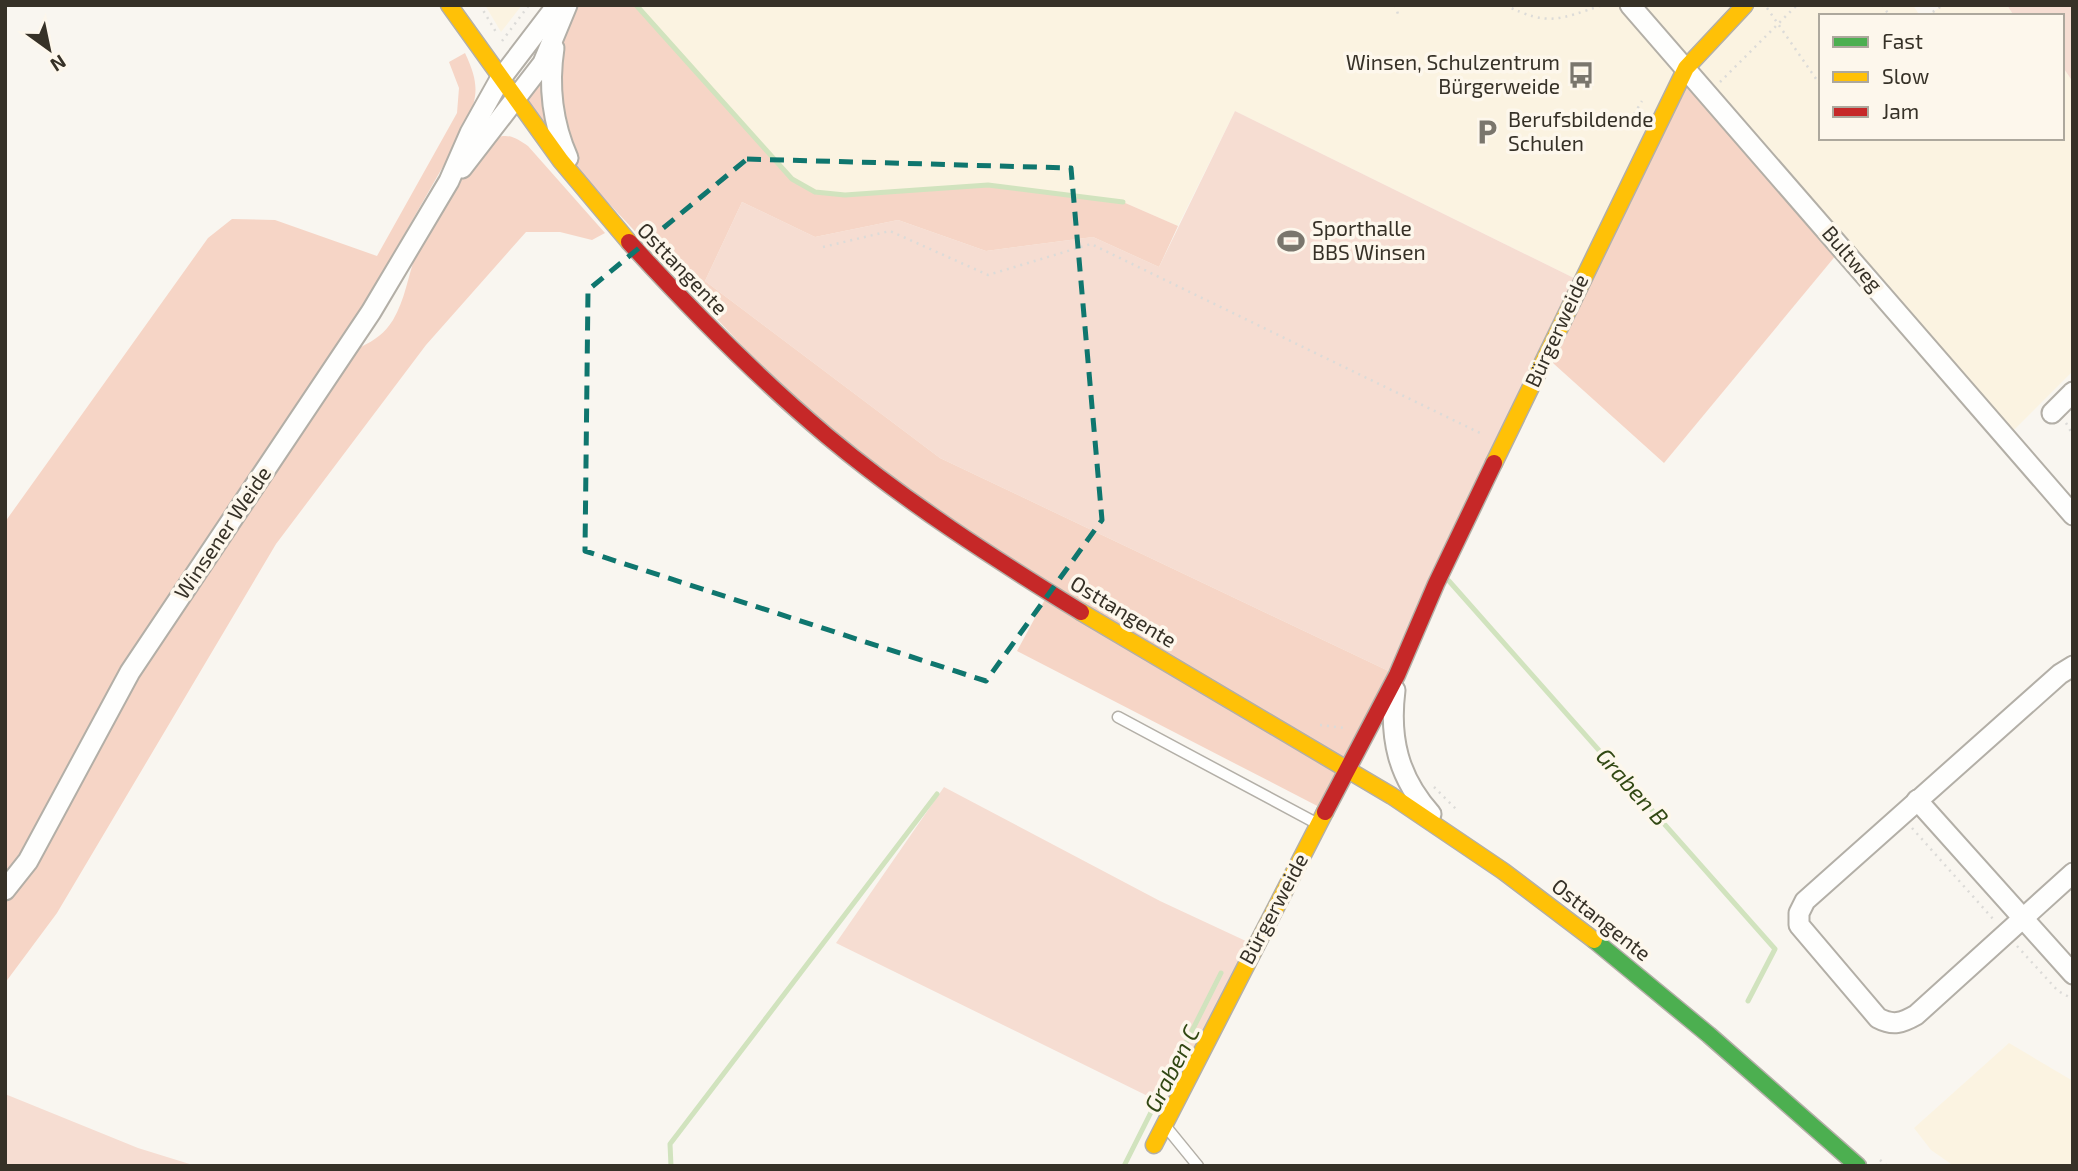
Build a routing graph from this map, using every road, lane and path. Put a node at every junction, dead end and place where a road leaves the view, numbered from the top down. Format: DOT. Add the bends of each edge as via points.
graph roads {
  1 [pos="449,5"];
  2 [pos="480,5"];
  3 [pos="529,5"];
  4 [pos="557,5"];
  5 [pos="567,5"];
  6 [pos="1395,5"];
  7 [pos="1505,5"];
  8 [pos="1603,5"];
  9 [pos="1630,5"];
  10 [pos="1745,5"];
  11 [pos="1765,5"];
  12 [pos="1797,5"];
  13 [pos="1398,15"];
  14 [pos="1779,24"];
  15 [pos="556,37"];
  16 [pos="502,41"];
  17 [pos="515,58"];
  18 [pos="1686,68"];
  19 [pos="499,82"];
  20 [pos="1819,83"];
  21 [pos="1709,94"];
  22 [pos="514,102"];
  23 [pos="449,181"];
  24 [pos="584,194"];
  25 [pos="822,247"];
  26 [pos="2073,392"];
  27 [pos="2052,413"];
  28 [pos="1504,444"];
  29 [pos="2073,515"];
  30 [pos="2073,666"];
  31 [pos="1397,675"];
  32 [pos="1118,717"];
  33 [pos="1312,723"];
  34 [pos="1364,742"];
  35 [pos="1348,771"];
  36 [pos="1432,785"];
  37 [pos="1917,800"];
  38 [pos="1901,815"];
  39 [pos="1466,818"];
  40 [pos="1320,824"];
  41 [pos="1448,833"];
  42 [pos="2073,873"];
  43 [pos="5,890"];
  44 [pos="2022,918"];
  45 [pos="2006,933"];
  46 [pos="2073,974"];
  47 [pos="2073,999"];
  48 [pos="1164,1124"];
  49 [pos="1154,1144"];
  50 [pos="1877,1157"];
  51 [pos="1198,1166"];
  52 [pos="1858,1166"];
  53 [pos="1887,1166"];
  1 -- 19 [label="main road, Osttangente"];
  2 -- 16 [label="path"];
  3 -- 16 [label="path"];
  4 -- 17 [label="street, Winsener Weide"];
  5 -- 15 [label="street"];
  6 -- 13 [label="path"];
  7 -- 8 [label="path" via="1534,20 1557,20"];
  9 -- 18 [label="street, Bultweg"];
  10 -- 18 [label="main road, Bürgerweide"];
  11 -- 14 [label="path"];
  12 -- 14 [label="path"];
  14 -- 20 [label="path"];
  14 -- 21 [label="path"];
  15 -- 22 [label="street, Winsener Weide"];
  15 -- 24 [label="street" via="551,99 558,135"];
  16 -- 17 [label="path"];
  17 -- 19 [label="street, Winsener Weide"];
  18 -- 21 [label="street, Bultweg"];
  18 -- 28 [label="main road, Bürgerweide"];
  19 -- 22 [label="main road, Osttangente"];
  19 -- 23 [label="street, Winsener Weide"];
  21 -- 29 [label="street, Bultweg"];
  22 -- 23 [label="street, Winsener Weide"];
  22 -- 24 [label="main road, Osttangente"];
  23 -- 43 [label="street, Winsener Weide" via="371,312 130,672 28,861"];
  24 -- 35 [label="main road, Osttangente" via="721,341 833,443 979,549"];
  25 -- 28 [label="path" via="890,231 988,275 1091,244"];
  26 -- 27 [label="street"];
  28 -- 31 [label="main road, Bürgerweide"];
  30 -- 37 [label="street"];
  31 -- 34 [label="main road, Bürgerweide"];
  31 -- 41 [label="street, Bürgerweide" via="1392,737 1398,760 1422,804"];
  32 -- 40 [label="lane"];
  33 -- 34 [label="path" via="1345,728"];
  34 -- 35 [label="main road, Bürgerweide"];
  35 -- 40 [label="main road, Bürgerweide"];
  35 -- 41 [label="main road, Osttangente"];
  36 -- 39 [label="path"];
  37 -- 38 [label="street"];
  37 -- 44 [label="street"];
  38 -- 45 [label="path"];
  38 -- 45 [label="street" via="1805,901 1798,913 1804,935 1878,1018 1889,1024 1916,1015"];
  40 -- 48 [label="main road, Bürgerweide"];
  41 -- 52 [label="main road, Osttangente" via="1653,986"];
  42 -- 44 [label="street"];
  44 -- 45 [label="street"];
  44 -- 46 [label="street"];
  45 -- 47 [label="path" via="2058,991"];
  48 -- 49 [label="main road, Bürgerweide"];
  48 -- 51 [label="lane"];
  50 -- 53 [label="path"];
}
